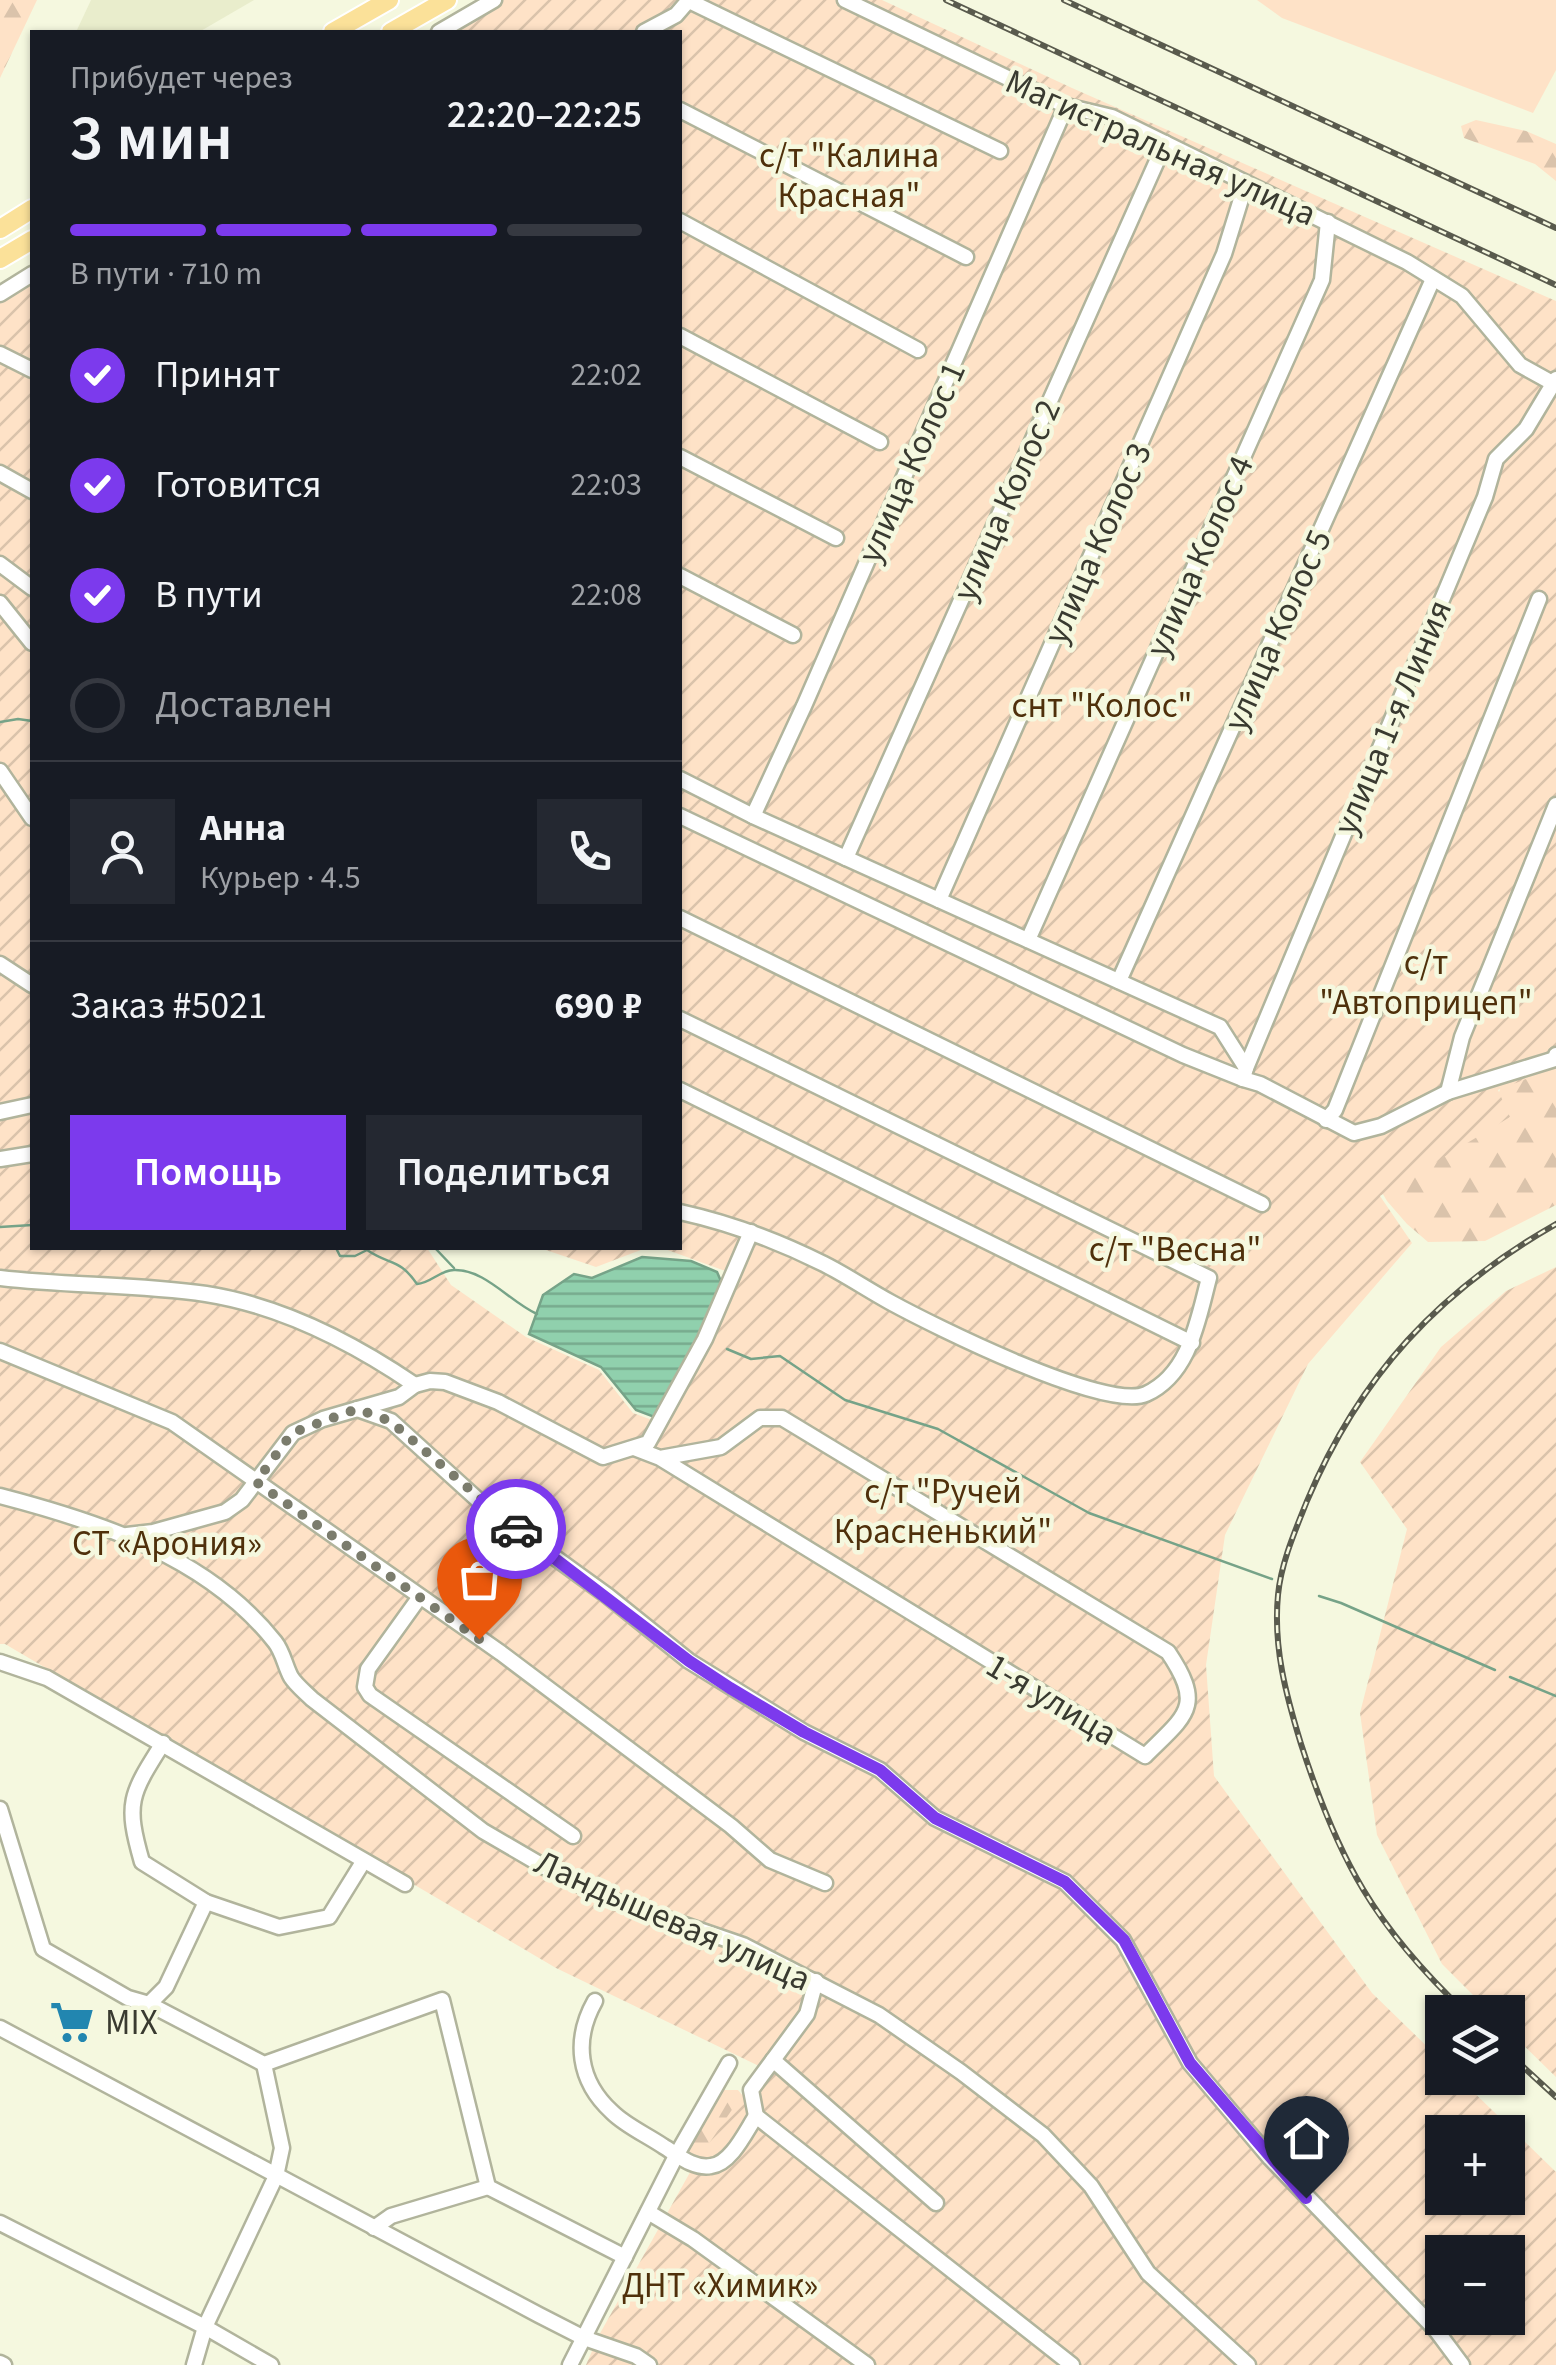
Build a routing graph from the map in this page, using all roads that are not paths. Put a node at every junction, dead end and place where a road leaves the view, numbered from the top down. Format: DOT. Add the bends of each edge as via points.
graph roads {
  1 [pos="389,0"];
  2 [pos="446,0"];
  3 [pos="494,0"];
  4 [pos="846,0"];
  5 [pos="689,1"];
  6 [pos="336,30"];
  7 [pos="395,30"];
  8 [pos="442,30"];
  9 [pos="648,30"];
  10 [pos="1066,106"];
  11 [pos="682,111"];
  12 [pos="1165,143"];
  13 [pos="1000,151"];
  14 [pos="1246,183"];
  15 [pos="30,210"];
  16 [pos="682,222"];
  17 [pos="1328,222"];
  18 [pos="0,228"];
  19 [pos="30,244"];
  20 [pos="966,257"];
  21 [pos="0,259"];
  22 [pos="30,275"];
  23 [pos="1433,279"];
  24 [pos="0,294"];
  25 [pos="682,337"];
  26 [pos="918,350"];
  27 [pos="0,354"];
  28 [pos="30,369"];
  29 [pos="1555,382"];
  30 [pos="880,442"];
  31 [pos="682,458"];
  32 [pos="0,474"];
  33 [pos="30,490"];
  34 [pos="836,538"];
  35 [pos="0,564"];
  36 [pos="682,577"];
  37 [pos="30,586"];
  38 [pos="1538,599"];
  39 [pos="0,603"];
  40 [pos="792,635"];
  41 [pos="30,640"];
  42 [pos="0,771"];
  43 [pos="682,780"];
  44 [pos="1556,805"];
  45 [pos="30,815"];
  46 [pos="752,816"];
  47 [pos="682,817"];
  48 [pos="846,858"];
  49 [pos="939,900"];
  50 [pos="682,919"];
  51 [pos="1028,940"];
  52 [pos="0,964"];
  53 [pos="1119,980"];
  54 [pos="30,985"];
  55 [pos="682,1020"];
  56 [pos="1555,1057"];
  57 [pos="1244,1073"];
  58 [pos="682,1091"];
  59 [pos="1448,1092"];
  60 [pos="30,1105"];
  61 [pos="0,1112"];
  62 [pos="1326,1120"];
  63 [pos="30,1154"];
  64 [pos="0,1159"];
  65 [pos="1262,1204"];
  66 [pos="682,1213"];
  67 [pos="750,1232"];
  68 [pos="0,1278"];
  69 [pos="1192,1343"];
  70 [pos="0,1351"];
  71 [pos="414,1385"];
  72 [pos="357,1409"];
  73 [pos="634,1448"];
  74 [pos="660,1458"];
  75 [pos="256,1482"];
  76 [pos="0,1496"];
  77 [pos="126,1535"];
  78 [pos="419,1598"];
  79 [pos="0,1662"];
  80 [pos="163,1743"];
  81 [pos="0,1809"];
  82 [pos="574,1836"];
  83 [pos="364,1862"];
  84 [pos="405,1884"];
  85 [pos="825,1884"];
  86 [pos="206,1902"];
  87 [pos="816,1981"];
  88 [pos="595,2001"];
  89 [pos="148,2004"];
  90 [pos="0,2028"];
  91 [pos="773,2060"];
  92 [pos="729,2063"];
  93 [pos="264,2064"];
  94 [pos="756,2116"];
  95 [pos="677,2154"];
  96 [pos="276,2176"];
  97 [pos="488,2187"];
  98 [pos="936,2203"];
  99 [pos="648,2212"];
  100 [pos="0,2224"];
  101 [pos="374,2228"];
  102 [pos="625,2257"];
  103 [pos="205,2326"];
  104 [pos="584,2338"];
  105 [pos="609,2346"];
  106 [pos="194,2365"];
  107 [pos="271,2365"];
  108 [pos="570,2365"];
  109 [pos="613,2365"];
  110 [pos="649,2365"];
  111 [pos="867,2365"];
  112 [pos="1072,2365"];
  113 [pos="1248,2365"];
  114 [pos="1462,2365"];
  1 -- 6 [label="main road"];
  2 -- 7 [label="main road"];
  3 -- 8 [label="street"];
  4 -- 10 [label="street, Магистральная улица"];
  5 -- 9 [label="street"];
  5 -- 13 [label="street"];
  10 -- 12 [label="street, Магистральная улица" via="1112,117"];
  10 -- 46 [label="street, улица Колос 1"];
  11 -- 20 [label="street"];
  12 -- 14 [label="street, Магистральная улица"];
  12 -- 48 [label="street, улица Колос 2"];
  14 -- 17 [label="street, Магистральная улица"];
  14 -- 49 [label="street, улица Колос 3" via="1224,254"];
  15 -- 18 [label="main road"];
  16 -- 26 [label="street"];
  17 -- 23 [label="street, Магистральная улица"];
  17 -- 51 [label="street, улица Колос 4" via="1322,280"];
  19 -- 21 [label="main road"];
  22 -- 24 [label="street"];
  23 -- 29 [label="street, Магистральная улица" via="1462,296 1520,365"];
  23 -- 53 [label="street, улица Колос 5"];
  25 -- 30 [label="street"];
  27 -- 28 [label="street"];
  29 -- 57 [label="street, улица 1-я Линия" via="1526,429 1496,458"];
  31 -- 34 [label="street"];
  32 -- 33 [label="street"];
  35 -- 37 [label="street"];
  36 -- 40 [label="street"];
  38 -- 62 [label="street" via="1371,1025"];
  39 -- 41 [label="street"];
  42 -- 45 [label="street"];
  43 -- 46 [label="street"];
  44 -- 59 [label="street" via="1462,1036"];
  46 -- 48 [label="street"];
  47 -- 57 [label="street" via="1184,1055"];
  48 -- 49 [label="street"];
  49 -- 51 [label="street"];
  50 -- 65 [label="street"];
  51 -- 53 [label="street"];
  52 -- 54 [label="street"];
  53 -- 57 [label="street" via="1220,1027"];
  55 -- 69 [label="street" via="1209,1278"];
  56 -- 59 [label="street"];
  57 -- 62 [label="street"];
  58 -- 69 [label="street"];
  59 -- 62 [label="street" via="1364,1132"];
  60 -- 61 [label="street"];
  63 -- 64 [label="street"];
  66 -- 67 [label="street"];
  67 -- 69 [label="street" via="1018,1362 1106,1396 1130,1398 1160,1386"];
  67 -- 73 [label="street" via="705,1338 648,1443"];
  68 -- 71 [label="street" via="208,1294 314,1327"];
  70 -- 75 [label="street" via="157,1414"];
  71 -- 72 [label="street" via="399,1397"];
  71 -- 73 [label="street" via="445,1382 498,1402 603,1457"];
  72 -- 75 [label="street" via="292,1433"];
  72 -- 114 [label="street" via="390,1421 488,1509 689,1661 880,1770 935,1818 1065,1882 1124,1940 1190,2063"];
  73 -- 74 [label="street, 1-я улица"];
  74 -- 74 [label="street, 1-я улица" via="1145,1756 1186,1715 1184,1676 1168,1652 782,1418 760,1418 721,1447"];
  75 -- 77 [label="street" via="225,1512"];
  75 -- 78 [label="street"];
  76 -- 77 [label="street, Ландышевая улица"];
  77 -- 87 [label="street, Ландышевая улица" via="201,1574 277,1644 293,1681 312,1700 483,1831 612,1900 742,1945"];
  78 -- 82 [label="street" via="368,1669 365,1687"];
  78 -- 85 [label="street" via="770,1860"];
  79 -- 80 [label="street" via="47,1678"];
  80 -- 83 [label="street"];
  80 -- 86 [label="street" via="131,1802 131,1824 142,1862"];
  81 -- 89 [label="street" via="43,1949"];
  83 -- 84 [label="street"];
  83 -- 86 [label="street" via="329,1917 318,1921 280,1927"];
  86 -- 89 [label="street" via="166,1987"];
  87 -- 91 [label="street" via="808,2014"];
  87 -- 113 [label="street, Ландышевая улица" via="880,2016 1043,2135 1090,2186 1148,2272"];
  88 -- 95 [label="street" via="579,2050 597,2096 613,2114"];
  89 -- 93 [label="street"];
  90 -- 96 [label="street"];
  91 -- 94 [label="street" via="751,2090"];
  91 -- 98 [label="street"];
  92 -- 95 [label="street"];
  93 -- 96 [label="street" via="282,2148"];
  93 -- 97 [label="street" via="442,2000"];
  94 -- 95 [label="street" via="714,2166 692,2165"];
  94 -- 112 [label="street"];
  95 -- 99 [label="street"];
  96 -- 101 [label="street"];
  96 -- 103 [label="street"];
  97 -- 101 [label="street" via="391,2216"];
  97 -- 102 [label="street"];
  99 -- 102 [label="street"];
  99 -- 111 [label="street"];
  100 -- 103 [label="street"];
  101 -- 104 [label="street"];
  102 -- 104 [label="street"];
  103 -- 106 [label="street"];
  103 -- 107 [label="street"];
  104 -- 105 [label="street"];
  104 -- 108 [label="street"];
  105 -- 109 [label="street"];
  105 -- 110 [label="street"];
}
